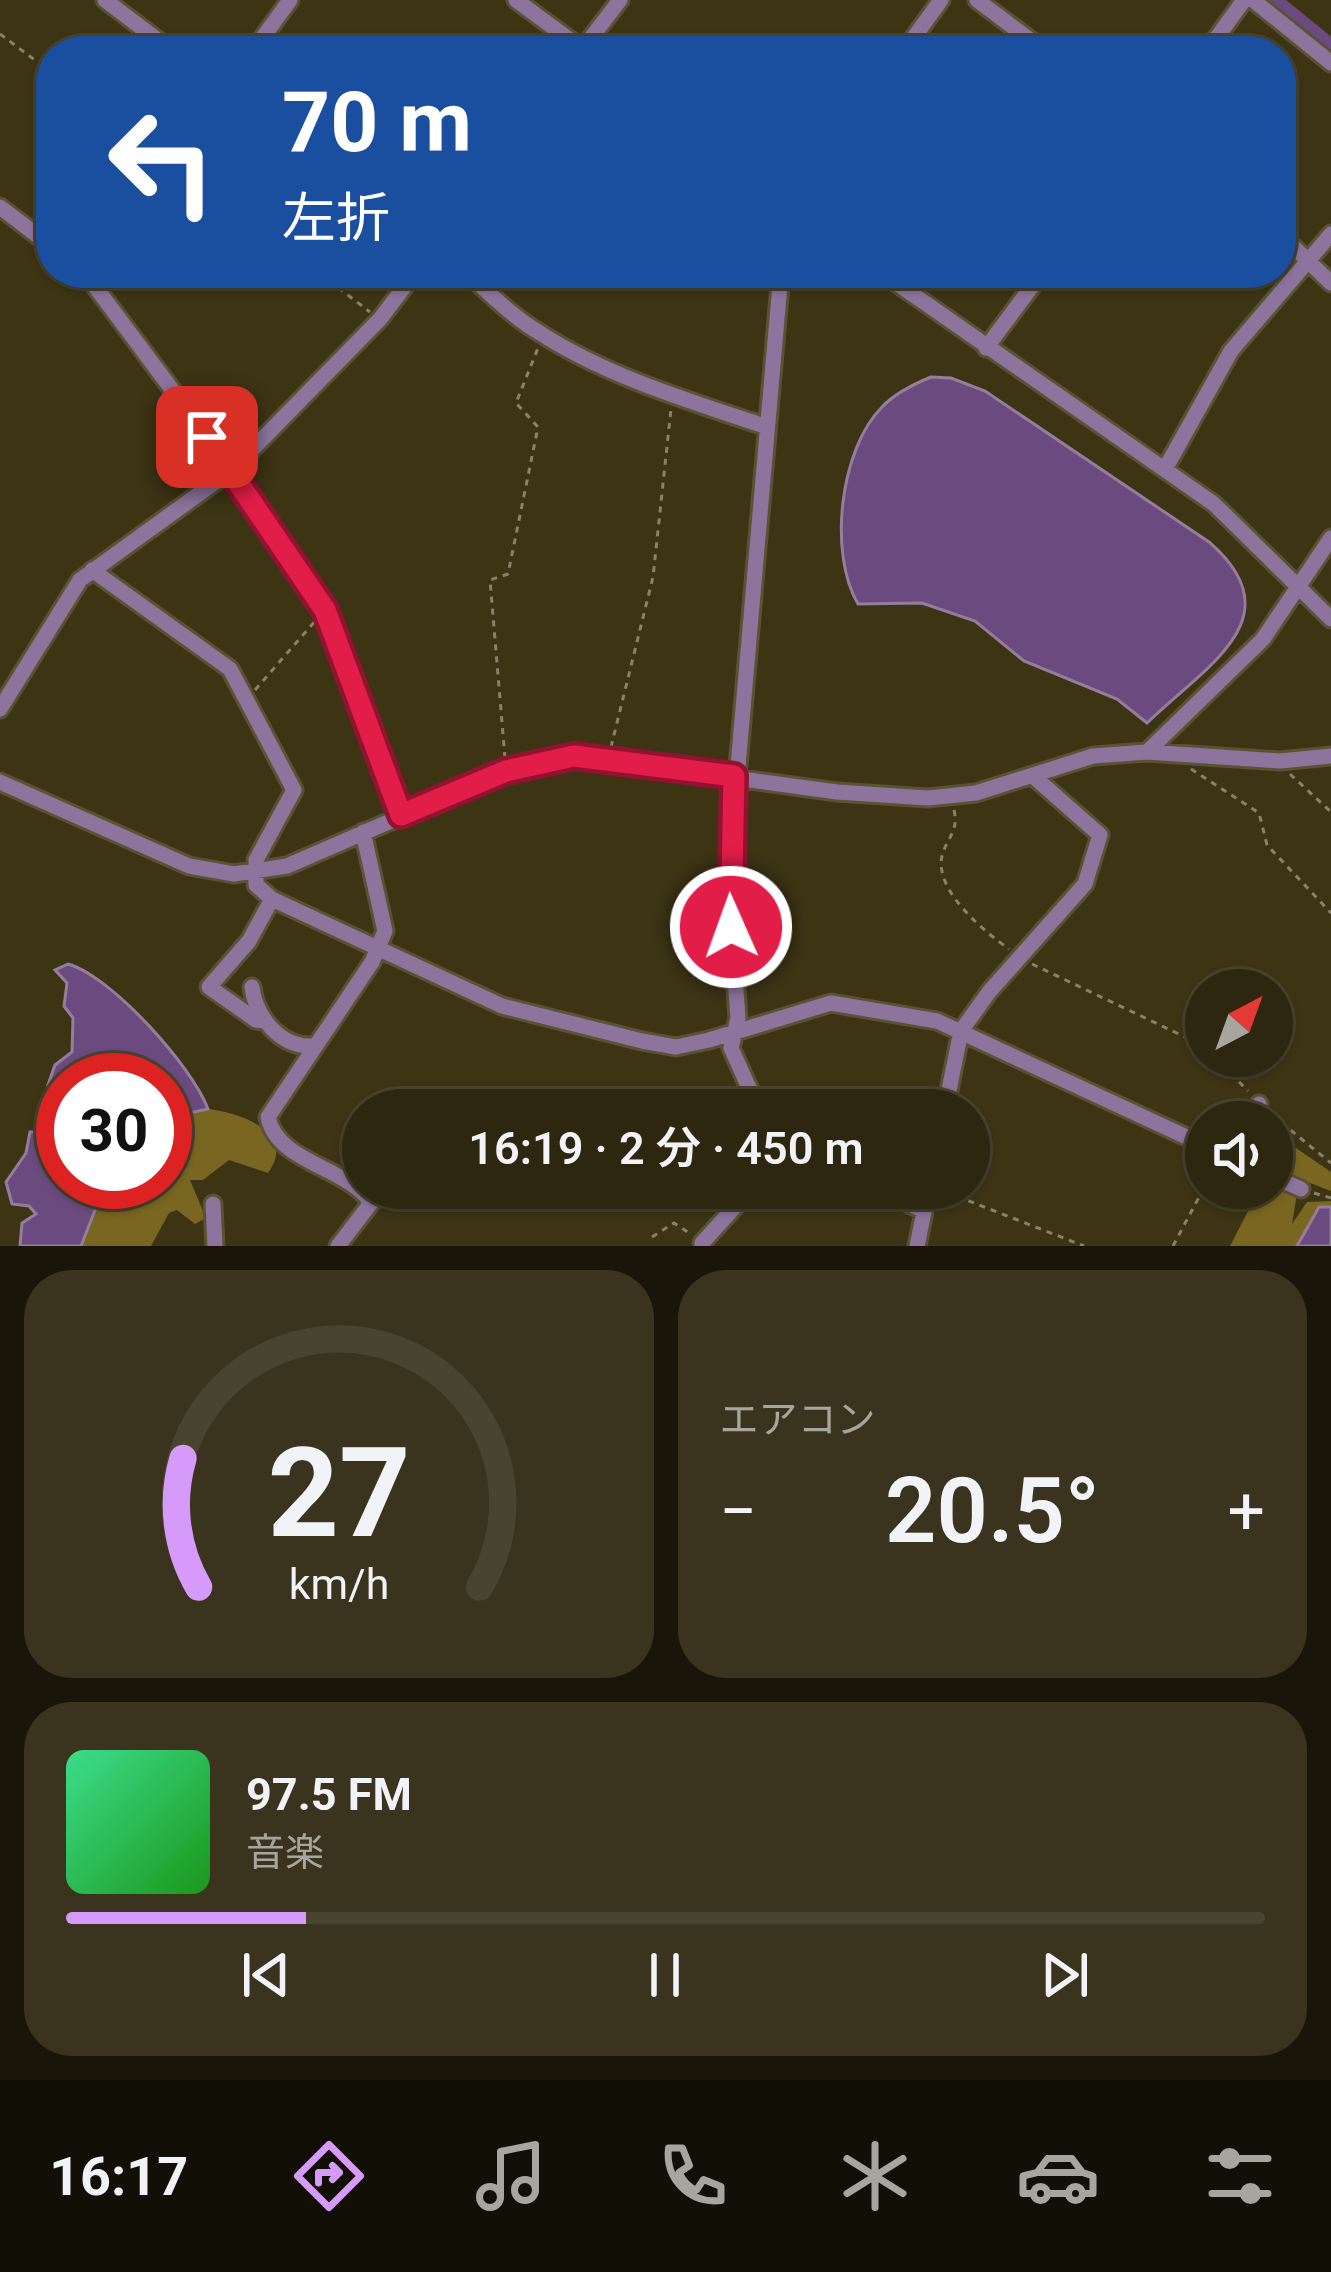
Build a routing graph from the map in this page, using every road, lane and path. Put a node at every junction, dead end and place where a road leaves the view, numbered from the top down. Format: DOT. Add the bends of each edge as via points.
graph roads {
  1 [pos="105,0"];
  2 [pos="290,0"];
  3 [pos="516,0"];
  4 [pos="620,0"];
  5 [pos="941,0"];
  6 [pos="976,0"];
  7 [pos="1244,0"];
  8 [pos="1253,0"];
  9 [pos="0,34"];
  10 [pos="152,36"];
  11 [pos="264,36"];
  12 [pos="564,36"];
  13 [pos="593,36"];
  14 [pos="915,36"];
  15 [pos="1025,36"];
  16 [pos="1218,36"];
  17 [pos="36,61"];
  18 [pos="1331,63"];
  19 [pos="0,207"];
  20 [pos="1331,234"];
  21 [pos="36,235"];
  22 [pos="1296,247"];
  23 [pos="1310,258"];
  24 [pos="1296,274"];
  25 [pos="1331,283"];
  26 [pos="96,288"];
  27 [pos="339,288"];
  28 [pos="404,288"];
  29 [pos="485,288"];
  30 [pos="780,288"];
  31 [pos="903,288"];
  32 [pos="1031,288"];
  33 [pos="1285,288"];
  34 [pos="380,319"];
  35 [pos="542,335"];
  36 [pos="986,348"];
  37 [pos="675,396"];
  38 [pos="766,427"];
  39 [pos="1165,469"];
  40 [pos="232,470"];
  41 [pos="1331,538"];
  42 [pos="92,569"];
  43 [pos="1299,586"];
  44 [pos="325,610"];
  45 [pos="1331,619"];
  46 [pos="246,700"];
  47 [pos="0,709"];
  48 [pos="1147,752"];
  49 [pos="1190,755"];
  50 [pos="1331,756"];
  51 [pos="609,757"];
  52 [pos="1288,760"];
  53 [pos="506,771"];
  54 [pos="734,776"];
  55 [pos="1033,776"];
  56 [pos="0,782"];
  57 [pos="1331,812"];
  58 [pos="401,815"];
  59 [pos="363,832"];
  60 [pos="256,874"];
  61 [pos="272,899"];
  62 [pos="1331,913"];
  63 [pos="378,948"];
  64 [pos="252,987"];
  65 [pos="265,1021"];
  66 [pos="961,1031"];
  67 [pos="735,1033"];
  68 [pos="314,1046"];
  69 [pos="1232,1077"];
  70 [pos="750,1089"];
  71 [pos="949,1089"];
  72 [pos="1256,1101"];
  73 [pos="1293,1132"];
  74 [pos="1185,1136"];
  75 [pos="1331,1163"];
  76 [pos="1293,1186"];
  77 [pos="1301,1190"];
  78 [pos="1331,1198"];
  79 [pos="213,1204"];
  80 [pos="733,1209"];
  81 [pos="920,1209"];
  82 [pos="987,1209"];
  83 [pos="1193,1209"];
  84 [pos="924,1211"];
  85 [pos="652,1237"];
  86 [pos="702,1243"];
  87 [pos="215,1246"];
  88 [pos="338,1246"];
  89 [pos="917,1246"];
  90 [pos="1084,1246"];
  91 [pos="1173,1246"];
  1 -- 10 [label="street"];
  2 -- 11 [label="street"];
  3 -- 12 [label="street"];
  4 -- 13 [label="street"];
  5 -- 14 [label="street"];
  6 -- 15 [label="street"];
  7 -- 16 [label="street"];
  8 -- 18 [label="street"];
  9 -- 17 [label="path"];
  19 -- 21 [label="street"];
  20 -- 23 [label="street"];
  22 -- 23 [label="street"];
  23 -- 24 [label="street"];
  23 -- 25 [label="street"];
  26 -- 40 [label="street"];
  27 -- 34 [label="path"];
  28 -- 34 [label="street"];
  29 -- 35 [label="street"];
  30 -- 38 [label="street"];
  31 -- 36 [label="street"];
  32 -- 36 [label="street"];
  33 -- 39 [label="street" via="1231,351"];
  34 -- 40 [label="street"];
  35 -- 37 [label="street"];
  35 -- 53 [label="path" via="516,403 538,427 508,574 490,580"];
  36 -- 39 [label="street"];
  37 -- 38 [label="street"];
  37 -- 51 [label="path" via="653,577"];
  38 -- 54 [label="street"];
  39 -- 43 [label="street" via="1236,523"];
  40 -- 42 [label="street"];
  40 -- 44 [label="street"];
  41 -- 43 [label="street"];
  42 -- 46 [label="street" via="230,669"];
  42 -- 47 [label="street" via="67,594"];
  43 -- 45 [label="street"];
  43 -- 48 [label="street" via="1263,639"];
  44 -- 46 [label="path"];
  44 -- 58 [label="street"];
  46 -- 60 [label="street" via="294,790"];
  48 -- 49 [label="street"];
  48 -- 55 [label="street" via="1093,756"];
  49 -- 52 [label="street"];
  49 -- 62 [label="path" via="1190,769 1259,813 1267,845"];
  50 -- 52 [label="street"];
  51 -- 53 [label="street"];
  51 -- 54 [label="street"];
  52 -- 57 [label="path" via="1291,774"];
  53 -- 58 [label="street"];
  54 -- 55 [label="street" via="928,798"];
  54 -- 67 [label="street" via="728,881"];
  55 -- 66 [label="street" via="1100,835 1093,871"];
  56 -- 60 [label="street" via="189,866"];
  58 -- 59 [label="street"];
  59 -- 60 [label="street"];
  59 -- 63 [label="street" via="385,916"];
  60 -- 61 [label="street"];
  61 -- 63 [label="street"];
  61 -- 65 [label="street" via="209,987"];
  63 -- 67 [label="street" via="548,1021 676,1047"];
  63 -- 68 [label="street"];
  64 -- 65 [label="street"];
  65 -- 68 [label="street" via="294,1045"];
  66 -- 67 [label="street" via="831,1003"];
  66 -- 71 [label="street"];
  66 -- 74 [label="street"];
  67 -- 70 [label="street" via="731,1048"];
  68 -- 88 [label="street" via="268,1117 278,1138 371,1203"];
  69 -- 72 [label="path"];
  73 -- 75 [label="path"];
  76 -- 77 [label="street"];
  77 -- 78 [label="path"];
  79 -- 87 [label="street"];
  80 -- 86 [label="street"];
  81 -- 84 [label="street"];
  82 -- 90 [label="path"];
  83 -- 91 [label="path"];
  84 -- 89 [label="street"];
  85 -- 86 [label="path" via="674,1223"];
}
